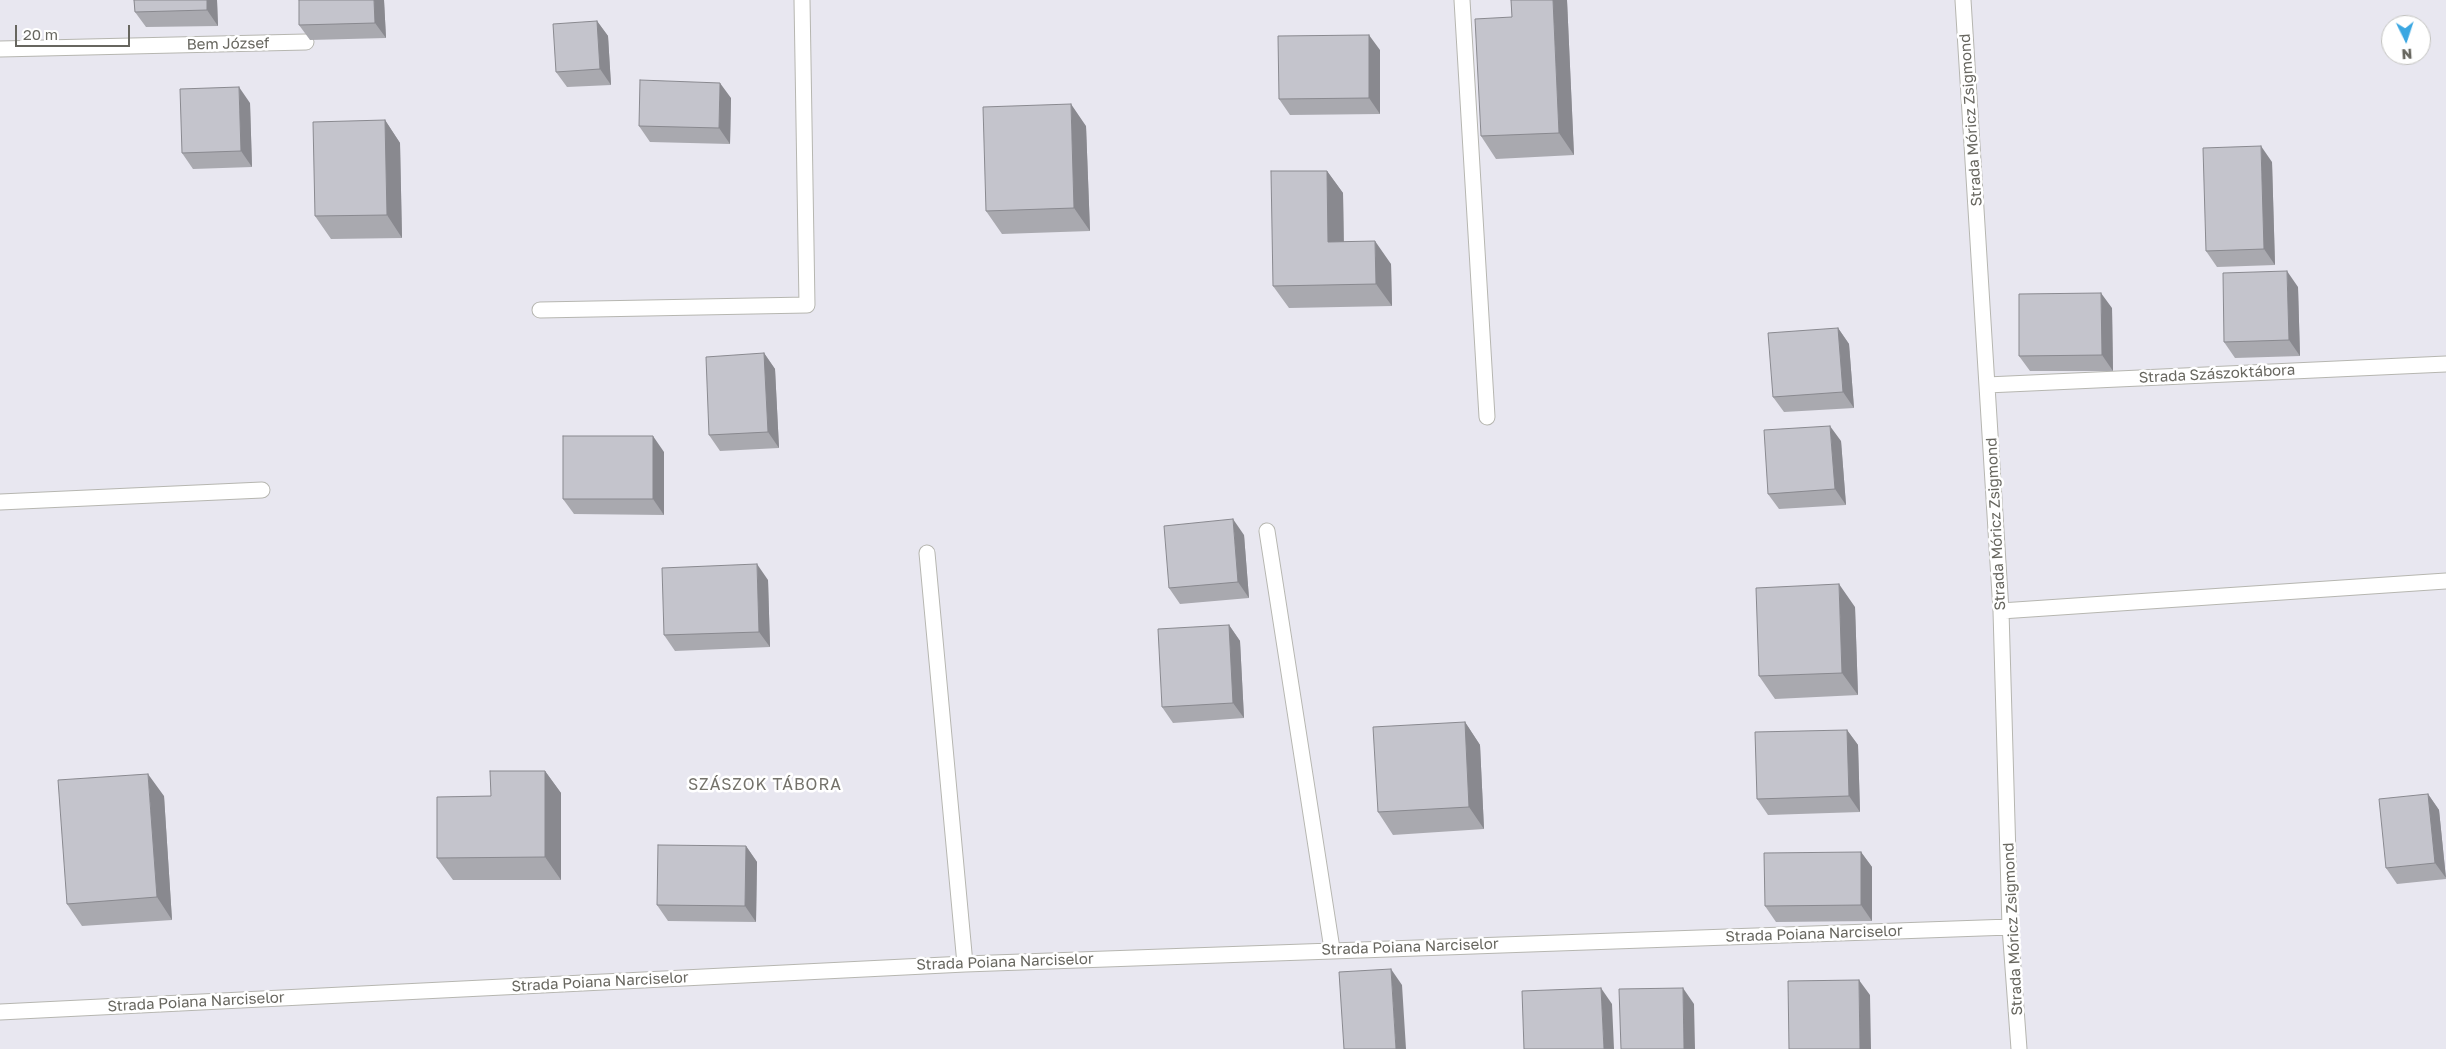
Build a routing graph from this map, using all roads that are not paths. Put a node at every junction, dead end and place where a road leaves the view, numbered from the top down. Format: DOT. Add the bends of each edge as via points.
graph roads {
  1 [pos="802,0"];
  2 [pos="1462,0"];
  3 [pos="1963,0"];
  4 [pos="306,42"];
  5 [pos="0,49"];
  6 [pos="540,310"];
  7 [pos="2446,364"];
  8 [pos="1987,385"];
  9 [pos="1487,417"];
  10 [pos="262,490"];
  11 [pos="0,502"];
  12 [pos="1267,531"];
  13 [pos="927,553"];
  14 [pos="2446,581"];
  15 [pos="2001,611"];
  16 [pos="2010,927"];
  17 [pos="1332,949"];
  18 [pos="965,964"];
  19 [pos="0,1012"];
  20 [pos="2019,1049"];
  1 -- 6 [label="street" via="807,305"];
  2 -- 9 [label="street"];
  3 -- 8 [label="street, Strada Móricz Zsigmond"];
  4 -- 5 [label="street, Bem József"];
  7 -- 8 [label="street, Strada Szászoktábora"];
  8 -- 15 [label="street, Strada Móricz Zsigmond"];
  10 -- 11 [label="street"];
  12 -- 17 [label="street"];
  13 -- 18 [label="street"];
  14 -- 15 [label="street"];
  15 -- 16 [label="street, Strada Móricz Zsigmond"];
  16 -- 17 [label="street, Strada Poiana Narciselor"];
  16 -- 20 [label="street, Strada Móricz Zsigmond"];
  17 -- 18 [label="street, Strada Poiana Narciselor"];
  18 -- 19 [label="street, Strada Poiana Narciselor"];
}
